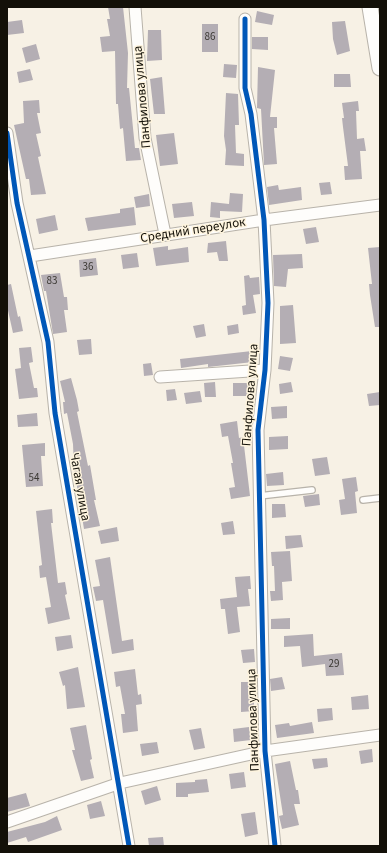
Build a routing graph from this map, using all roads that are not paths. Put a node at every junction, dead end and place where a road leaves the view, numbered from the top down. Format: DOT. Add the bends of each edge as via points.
graph roads {
  1 [pos="135,7"];
  2 [pos="370,7"];
  3 [pos="245,19"];
  4 [pos="380,68"];
  5 [pos="7,133"];
  6 [pos="380,205"];
  7 [pos="264,220"];
  8 [pos="165,234"];
  9 [pos="30,256"];
  10 [pos="265,370"];
  11 [pos="160,377"];
  12 [pos="312,490"];
  13 [pos="259,496"];
  14 [pos="380,498"];
  15 [pos="363,500"];
  16 [pos="380,735"];
  17 [pos="265,751"];
  18 [pos="120,783"];
  19 [pos="7,822"];
  20 [pos="129,846"];
  21 [pos="275,846"];
  1 -- 8 [label="street, Панфилова улица" via="145,138"];
  2 -- 4 [label="main road"];
  3 -- 7 [label="street, Панфилова улица" via="244,88 251,114"];
  5 -- 9 [label="street, Чагая улица" via="17,203"];
  6 -- 7 [label="street, Средний переулок"];
  7 -- 8 [label="street, Средний переулок"];
  7 -- 10 [label="street, Панфилова улица" via="268,303"];
  8 -- 9 [label="street, Средний переулок"];
  9 -- 18 [label="street, Чагая улица" via="48,342 55,413"];
  10 -- 11 [label="street"];
  10 -- 13 [label="street, Панфилова улица" via="258,430"];
  12 -- 13 [label="lane"];
  13 -- 17 [label="street, Панфилова улица"];
  14 -- 15 [label="lane"];
  16 -- 17 [label="street"];
  17 -- 18 [label="street"];
  17 -- 21 [label="street, Панфилова улица"];
  18 -- 19 [label="street"];
  18 -- 20 [label="street, Чагая улица"];
}
